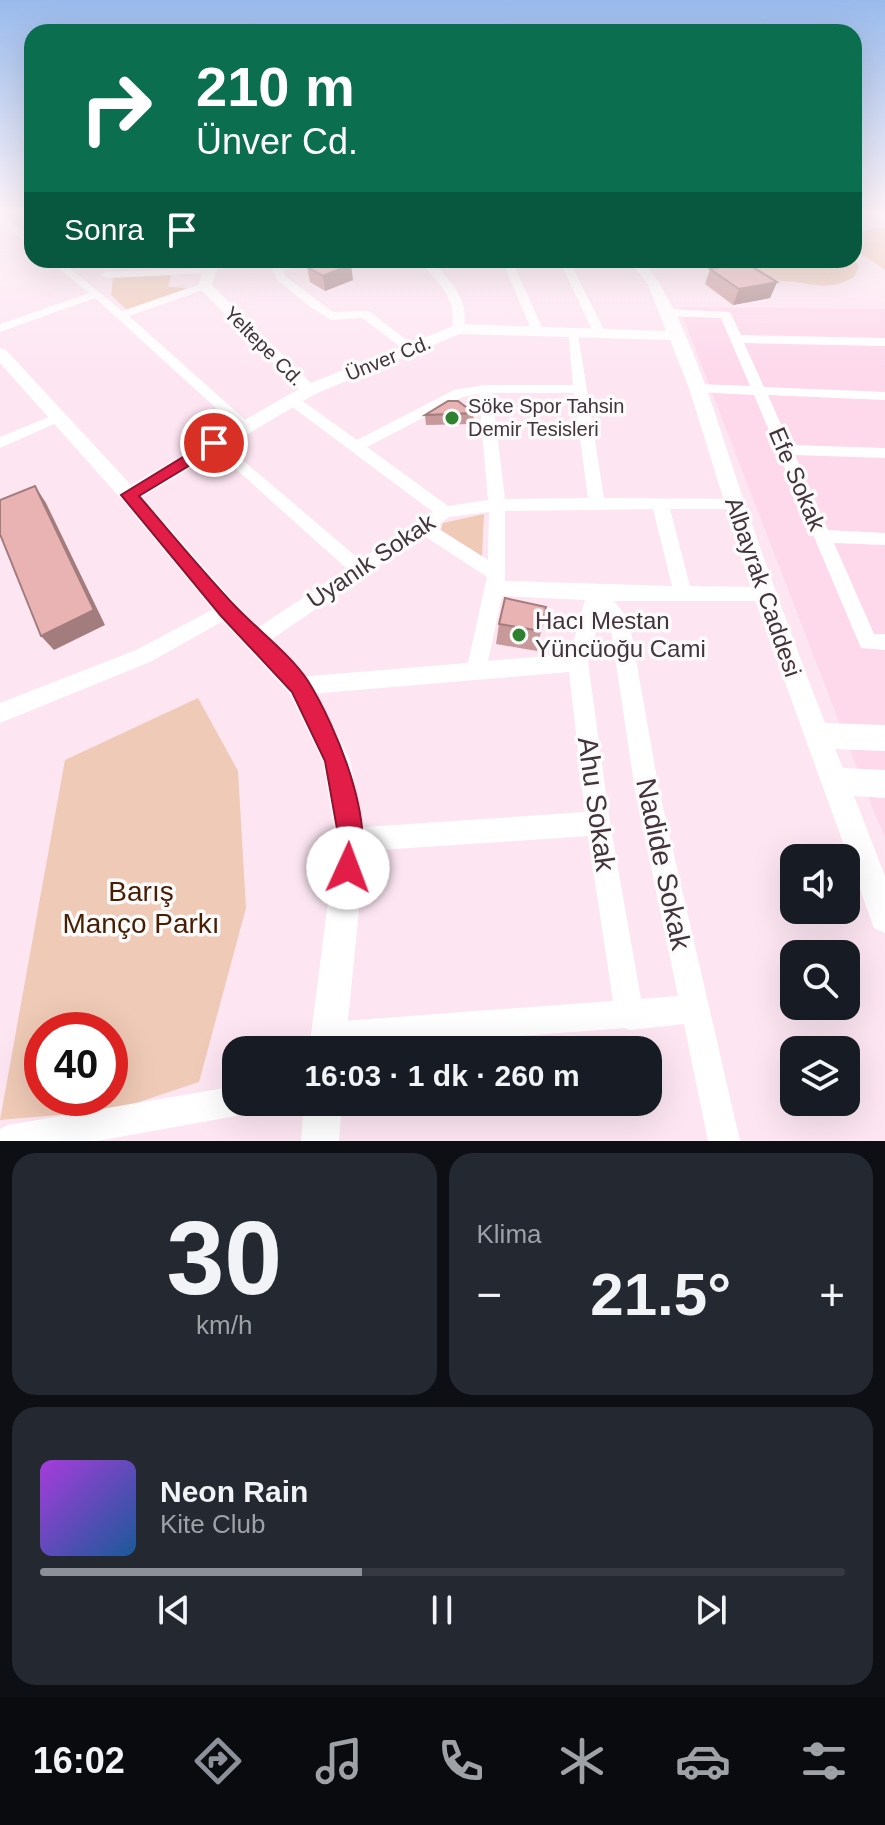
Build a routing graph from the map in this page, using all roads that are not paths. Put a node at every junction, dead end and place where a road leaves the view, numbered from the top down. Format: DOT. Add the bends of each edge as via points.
graph roads {
  1 [pos="63,268"];
  2 [pos="110,268"];
  3 [pos="180,268"];
  4 [pos="210,268"];
  5 [pos="277,268"];
  6 [pos="432,268"];
  7 [pos="510,268"];
  8 [pos="568,268"];
  9 [pos="642,268"];
  10 [pos="106,275"];
  11 [pos="205,286"];
  12 [pos="93,291"];
  13 [pos="666,313"];
  14 [pos="121,315"];
  15 [pos="0,328"];
  16 [pos="458,329"];
  17 [pos="538,332"];
  18 [pos="572,334"];
  19 [pos="600,334"];
  20 [pos="675,336"];
  21 [pos="737,339"];
  22 [pos="885,342"];
  23 [pos="411,348"];
  24 [pos="0,353"];
  25 [pos="697,388"];
  26 [pos="485,389"];
  27 [pos="581,389"];
  28 [pos="309,390"];
  29 [pos="759,391"];
  30 [pos="885,396"];
  31 [pos="292,400"];
  32 [pos="56,418"];
  33 [pos="245,427"];
  34 [pos="0,443"];
  35 [pos="214,443"];
  36 [pos="355,447"];
  37 [pos="784,450"];
  38 [pos="885,453"];
  39 [pos="129,495"];
  40 [pos="597,503"];
  41 [pos="660,503"];
  42 [pos="733,503"];
  43 [pos="497,505"];
  44 [pos="445,512"];
  45 [pos="421,526"];
  46 [pos="822,536"];
  47 [pos="885,539"];
  48 [pos="359,569"];
  49 [pos="495,581"];
  50 [pos="596,593"];
  51 [pos="683,594"];
  52 [pos="764,594"];
  53 [pos="227,610"];
  54 [pos="255,640"];
  55 [pos="876,642"];
  56 [pos="578,662"];
  57 [pos="476,671"];
  58 [pos="299,686"];
  59 [pos="0,713"];
  60 [pos="816,735"];
  61 [pos="885,738"];
  62 [pos="834,781"];
  63 [pos="885,784"];
  64 [pos="598,823"];
  65 [pos="351,840"];
  66 [pos="885,917"];
  67 [pos="694,1009"];
  68 [pos="630,1016"];
  69 [pos="329,1036"];
  70 [pos="406,1036"];
  71 [pos="222,1103"];
  72 [pos="322,1116"];
  73 [pos="8,1141"];
  74 [pos="320,1141"];
  75 [pos="724,1141"];
  1 -- 12 [label="street"];
  2 -- 10 [label="street"];
  3 -- 10 [label="street"];
  4 -- 11 [label="street, Yeltepe Cd."];
  5 -- 23 [label="street" via="280,277 331,316 365,314"];
  6 -- 16 [label="street" via="455,298 461,317"];
  7 -- 17 [label="street"];
  8 -- 19 [label="street"];
  9 -- 13 [label="street, Albayrak Caddesi"];
  10 -- 12 [label="street"];
  11 -- 14 [label="street"];
  11 -- 28 [label="street, Yeltepe Cd."];
  12 -- 14 [label="street"];
  12 -- 15 [label="street"];
  13 -- 20 [label="street, Albayrak Caddesi"];
  13 -- 21 [label="street, Efe Sokak" via="726,315"];
  14 -- 33 [label="street"];
  16 -- 17 [label="street, Ünver Cd."];
  16 -- 23 [label="street, Ünver Cd."];
  17 -- 18 [label="street, Ünver Cd."];
  18 -- 19 [label="street, Ünver Cd."];
  18 -- 27 [label="street"];
  19 -- 20 [label="street, Ünver Cd."];
  20 -- 25 [label="street, Albayrak Caddesi"];
  21 -- 22 [label="street"];
  21 -- 29 [label="street, Efe Sokak"];
  23 -- 28 [label="street, Ünver Cd."];
  24 -- 32 [label="street"];
  25 -- 29 [label="street"];
  25 -- 42 [label="street, Albayrak Caddesi"];
  26 -- 27 [label="street"];
  26 -- 36 [label="street" via="459,393"];
  26 -- 43 [label="street"];
  27 -- 40 [label="street"];
  28 -- 31 [label="street, Ünver Cd."];
  29 -- 30 [label="street"];
  29 -- 37 [label="street, Efe Sokak"];
  31 -- 33 [label="street, Ünver Cd."];
  31 -- 36 [label="street"];
  32 -- 34 [label="street"];
  32 -- 39 [label="street"];
  33 -- 35 [label="street, Ünver Cd."];
  35 -- 39 [label="street, Ünver Cd."];
  35 -- 48 [label="street"];
  36 -- 44 [label="street"];
  37 -- 38 [label="street"];
  37 -- 46 [label="street, Efe Sokak"];
  39 -- 53 [label="street"];
  40 -- 41 [label="street, Uyanık Sokak"];
  40 -- 43 [label="street, Uyanık Sokak"];
  41 -- 42 [label="street, Uyanık Sokak"];
  41 -- 51 [label="street"];
  42 -- 52 [label="street, Albayrak Caddesi"];
  43 -- 44 [label="street, Uyanık Sokak"];
  43 -- 49 [label="street"];
  44 -- 45 [label="street, Uyanık Sokak"];
  45 -- 48 [label="street, Uyanık Sokak"];
  45 -- 49 [label="street"];
  46 -- 47 [label="street"];
  46 -- 55 [label="street, Efe Sokak"];
  48 -- 54 [label="street, Uyanık Sokak"];
  49 -- 50 [label="street"];
  49 -- 57 [label="street"];
  50 -- 51 [label="street"];
  50 -- 56 [label="street, Ahu Sokak"];
  50 -- 67 [label="street, Nadide Sokak" via="619,620 647,790"];
  51 -- 52 [label="street"];
  52 -- 60 [label="street, Albayrak Caddesi"];
  53 -- 54 [label="street"];
  53 -- 59 [label="street" via="143,656"];
  54 -- 58 [label="street"];
  56 -- 57 [label="street"];
  56 -- 64 [label="street, Ahu Sokak"];
  57 -- 58 [label="street"];
  58 -- 65 [label="street" via="336,760"];
  60 -- 61 [label="street"];
  60 -- 62 [label="street, Albayrak Caddesi"];
  62 -- 63 [label="street"];
  62 -- 66 [label="street, Albayrak Caddesi"];
  64 -- 65 [label="street"];
  64 -- 68 [label="street, Ahu Sokak"];
  65 -- 69 [label="street"];
  67 -- 68 [label="street"];
  67 -- 75 [label="street, Nadide Sokak"];
  68 -- 70 [label="street"];
  71 -- 73 [label="street"];
  72 -- 74 [label="street"];
}
